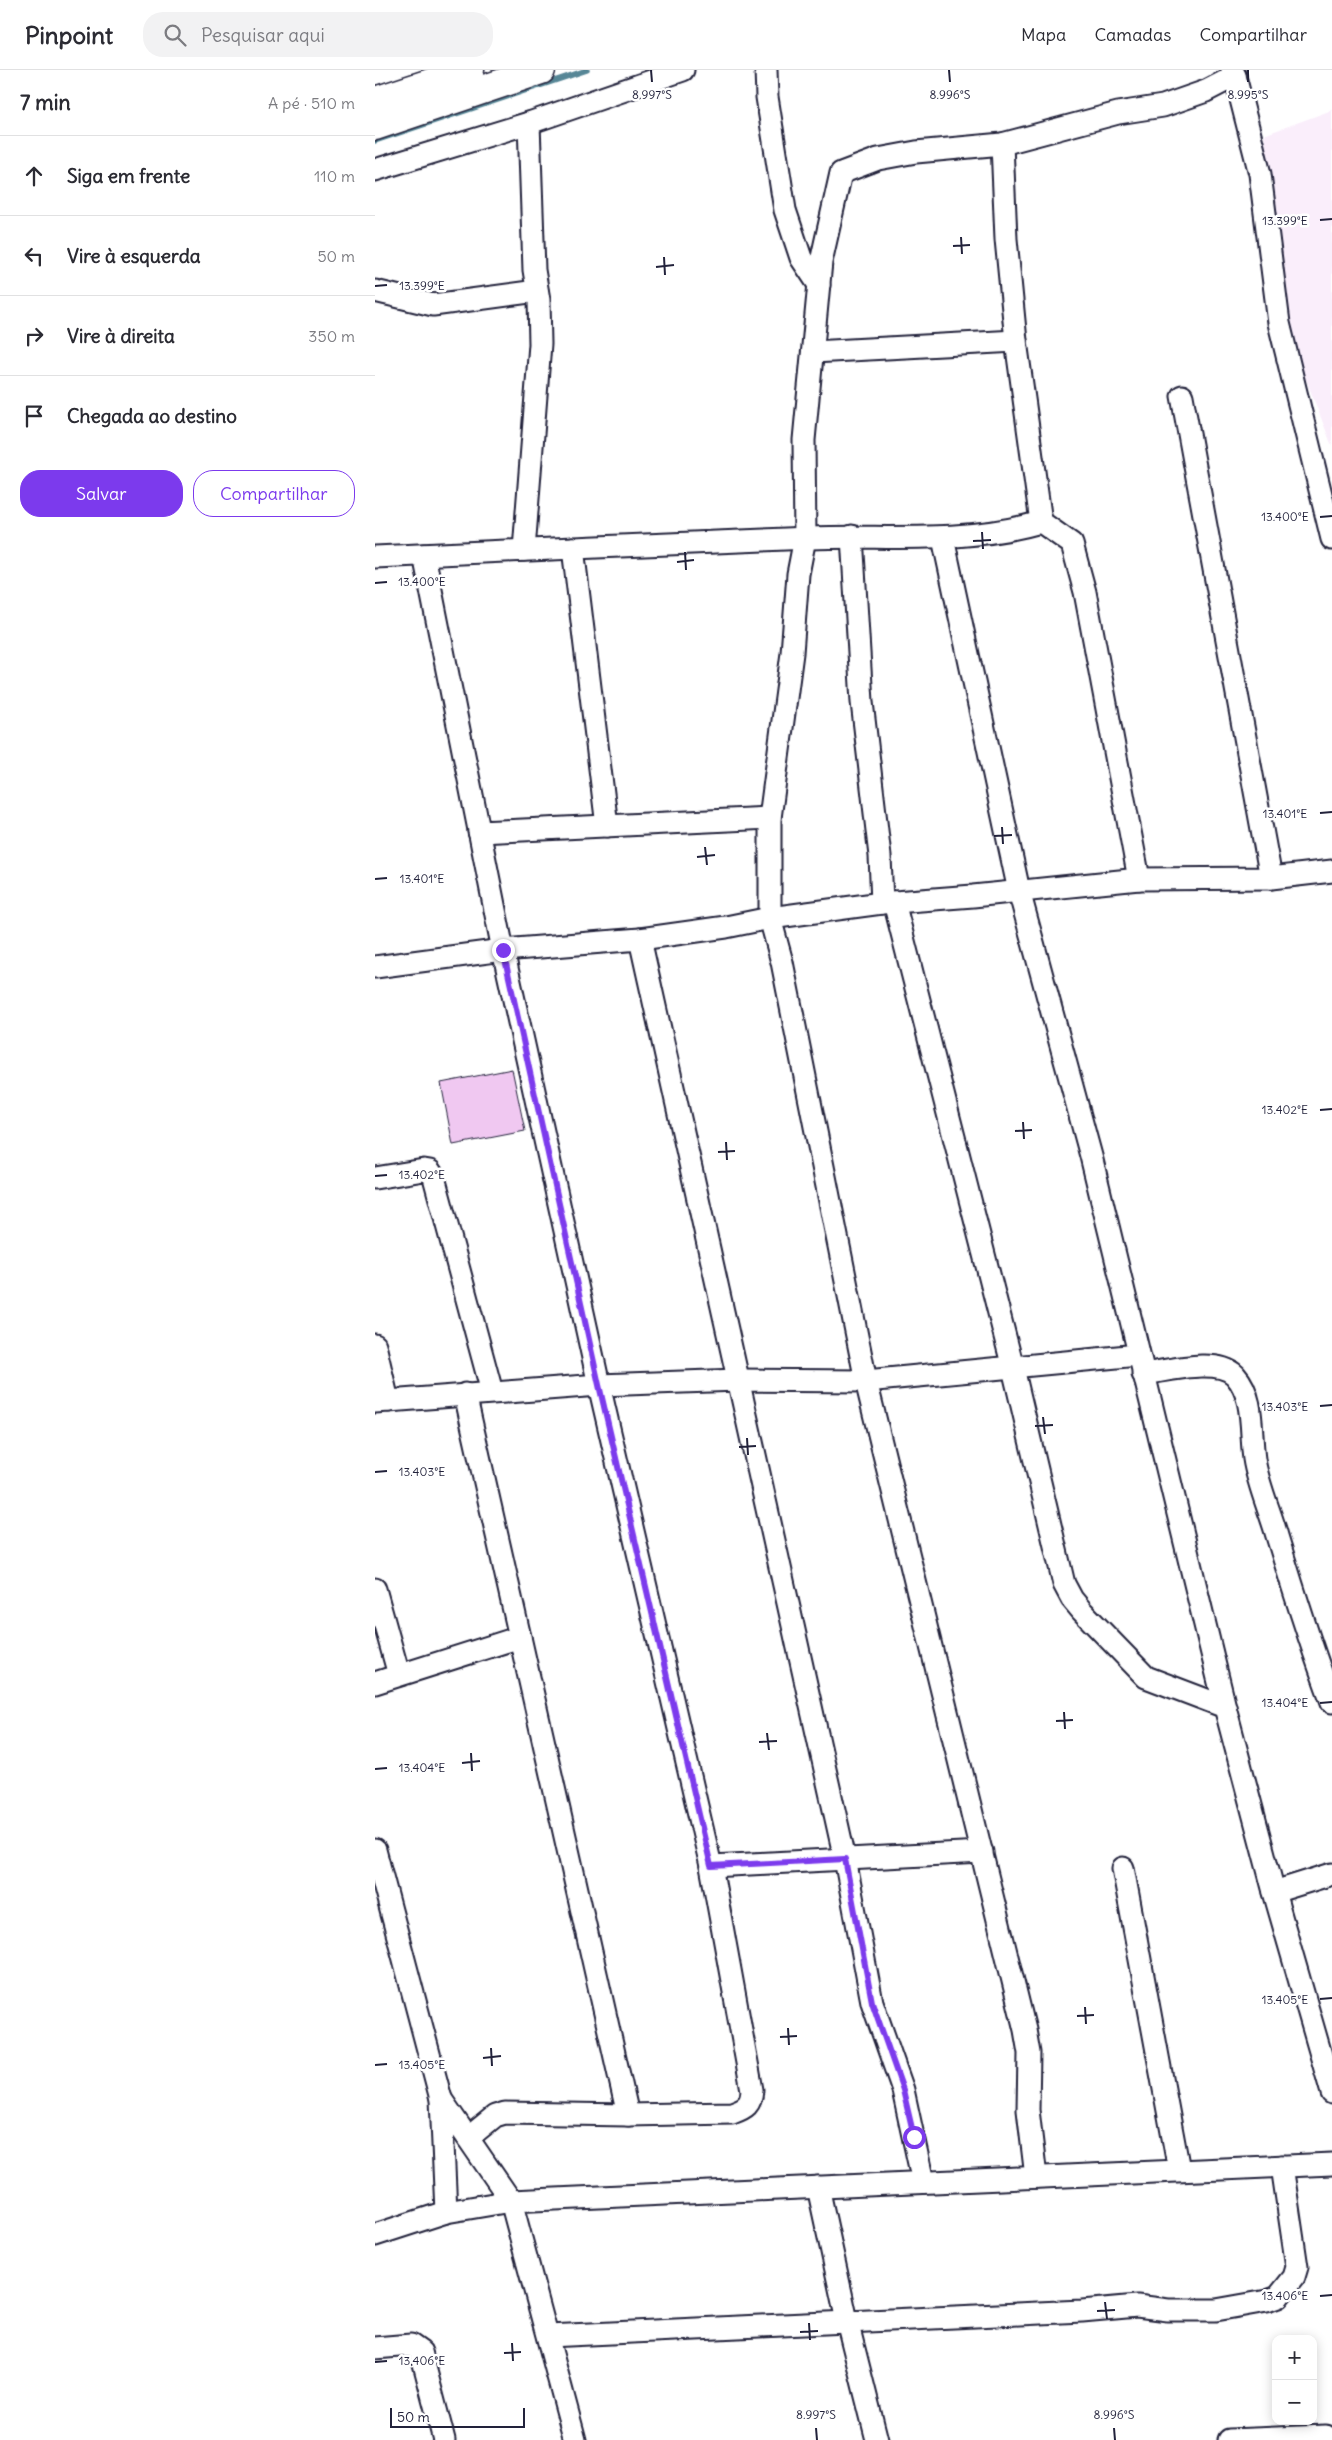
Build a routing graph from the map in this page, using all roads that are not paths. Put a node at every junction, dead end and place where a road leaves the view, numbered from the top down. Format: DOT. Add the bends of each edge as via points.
graph roads {
  1 [pos="470,70"];
  2 [pos="541,70"];
  3 [pos="683,70"];
  4 [pos="766,70"];
  5 [pos="1233,73"];
  6 [pos="375,101"];
  7 [pos="529,123"];
  8 [pos="375,126"];
  9 [pos="1002,144"];
  10 [pos="375,170"];
  11 [pos="819,285"];
  12 [pos="375,291"];
  13 [pos="537,291"];
  14 [pos="1016,341"];
  15 [pos="813,352"];
  16 [pos="1182,396"];
  17 [pos="1041,522"];
  18 [pos="852,536"];
  19 [pos="805,538"];
  20 [pos="943,538"];
  21 [pos="1332,539"];
  22 [pos="573,548"];
  23 [pos="524,550"];
  24 [pos="424,555"];
  25 [pos="375,557"];
  26 [pos="770,818"];
  27 [pos="607,826"];
  28 [pos="479,832"];
  29 [pos="1332,871"];
  30 [pos="1271,878"];
  31 [pos="1139,879"];
  32 [pos="1019,891"];
  33 [pos="888,903"];
  34 [pos="770,918"];
  35 [pos="640,939"];
  36 [pos="503,950"];
  37 [pos="375,967"];
  38 [pos="375,1178"];
  39 [pos="375,1344"];
  40 [pos="1141,1365"];
  41 [pos="1013,1368"];
  42 [pos="738,1380"];
  43 [pos="867,1381"];
  44 [pos="599,1385"];
  45 [pos="491,1392"];
  46 [pos="465,1394"];
  47 [pos="381,1402"];
  48 [pos="375,1589"];
  49 [pos="520,1637"];
  50 [pos="399,1675"];
  51 [pos="375,1682"];
  52 [pos="1332,1702"];
  53 [pos="1225,1707"];
  54 [pos="375,1850"];
  55 [pos="982,1852"];
  56 [pos="845,1859"];
  57 [pos="711,1866"];
  58 [pos="1123,1868"];
  59 [pos="1332,1874"];
  60 [pos="1274,1892"];
  61 [pos="1332,2093"];
  62 [pos="441,2099"];
  63 [pos="628,2115"];
  64 [pos="468,2138"];
  65 [pos="1332,2164"];
  66 [pos="1282,2166"];
  67 [pos="1179,2170"];
  68 [pos="1036,2177"];
  69 [pos="923,2182"];
  70 [pos="818,2187"];
  71 [pos="511,2201"];
  72 [pos="446,2212"];
  73 [pos="375,2235"];
  74 [pos="847,2321"];
  75 [pos="548,2336"];
  76 [pos="375,2348"];
  77 [pos="1326,2436"];
  78 [pos="443,2440"];
  79 [pos="575,2440"];
  80 [pos="877,2440"];
  81 [pos="1229,2440"];
  1 -- 6 [label="main road"];
  2 -- 8 [label="main road"];
  3 -- 7 [label="street"];
  4 -- 11 [label="street" via="769,117 785,210 801,258"];
  5 -- 9 [label="street" via="1206,91 1163,106 1118,113"];
  5 -- 21 [label="street" via="1260,174 1279,323"];
  7 -- 10 [label="street"];
  7 -- 13 [label="street"];
  9 -- 11 [label="street" via="897,155 841,173"];
  9 -- 14 [label="street" via="1006,240"];
  11 -- 15 [label="street"];
  12 -- 13 [label="street" via="433,305"];
  13 -- 23 [label="street" via="540,344"];
  14 -- 15 [label="street"];
  14 -- 17 [label="street"];
  15 -- 19 [label="street" via="804,440"];
  16 -- 30 [label="street"];
  17 -- 20 [label="street" via="1008,531"];
  17 -- 31 [label="street" via="1072,544 1085,592"];
  18 -- 19 [label="street"];
  18 -- 20 [label="street"];
  18 -- 33 [label="street" via="862,702"];
  19 -- 22 [label="street"];
  19 -- 26 [label="street"];
  20 -- 32 [label="street"];
  22 -- 23 [label="street"];
  22 -- 27 [label="street"];
  23 -- 24 [label="street"];
  24 -- 25 [label="street"];
  24 -- 28 [label="street"];
  26 -- 27 [label="street"];
  26 -- 34 [label="street"];
  27 -- 28 [label="street"];
  28 -- 36 [label="street"];
  29 -- 30 [label="street"];
  30 -- 31 [label="street"];
  31 -- 32 [label="street"];
  32 -- 33 [label="street"];
  32 -- 40 [label="street" via="1091,1156"];
  33 -- 34 [label="street"];
  33 -- 41 [label="street"];
  34 -- 35 [label="street"];
  34 -- 43 [label="street" via="782,962"];
  35 -- 36 [label="street"];
  35 -- 42 [label="street"];
  36 -- 37 [label="street"];
  36 -- 44 [label="street"];
  38 -- 45 [label="street" via="424,1170 430,1171 434,1177"];
  39 -- 47 [label="street"];
  40 -- 41 [label="street"];
  40 -- 52 [label="street" via="1222,1367 1235,1376 1251,1415 1254,1460 1311,1650"];
  40 -- 53 [label="street"];
  41 -- 43 [label="street"];
  41 -- 53 [label="street" via="1064,1584 1072,1599 1146,1677"];
  42 -- 43 [label="street"];
  42 -- 44 [label="street"];
  42 -- 56 [label="street"];
  43 -- 55 [label="street"];
  44 -- 45 [label="street"];
  44 -- 57 [label="street"];
  45 -- 46 [label="street"];
  46 -- 47 [label="street"];
  46 -- 49 [label="street"];
  48 -- 50 [label="street"];
  49 -- 50 [label="street"];
  49 -- 63 [label="street"];
  50 -- 51 [label="street"];
  53 -- 60 [label="street"];
  54 -- 62 [label="street"];
  55 -- 56 [label="street"];
  55 -- 68 [label="street" via="1029,2053 1028,2110"];
  56 -- 57 [label="street"];
  56 -- 69 [label="street" via="872,2002 903,2090"];
  57 -- 63 [label="street" via="750,2075 751,2101 744,2109 732,2113"];
  58 -- 67 [label="street"];
  59 -- 60 [label="street"];
  60 -- 61 [label="street"];
  62 -- 64 [label="street"];
  62 -- 72 [label="street"];
  63 -- 64 [label="street" via="505,2113 495,2116"];
  64 -- 71 [label="street"];
  65 -- 66 [label="street"];
  66 -- 67 [label="street"];
  66 -- 74 [label="street" via="1297,2267 1294,2277 1278,2297 1267,2301 1216,2310 1137,2306"];
  67 -- 68 [label="street"];
  68 -- 69 [label="street"];
  69 -- 70 [label="street"];
  70 -- 71 [label="street"];
  70 -- 74 [label="street"];
  71 -- 72 [label="street"];
  71 -- 75 [label="street"];
  72 -- 73 [label="street"];
  74 -- 75 [label="street"];
  74 -- 80 [label="street"];
  75 -- 79 [label="street"];
  76 -- 78 [label="street" via="411,2345 421,2352"];
  77 -- 81 [label="street"];
}
